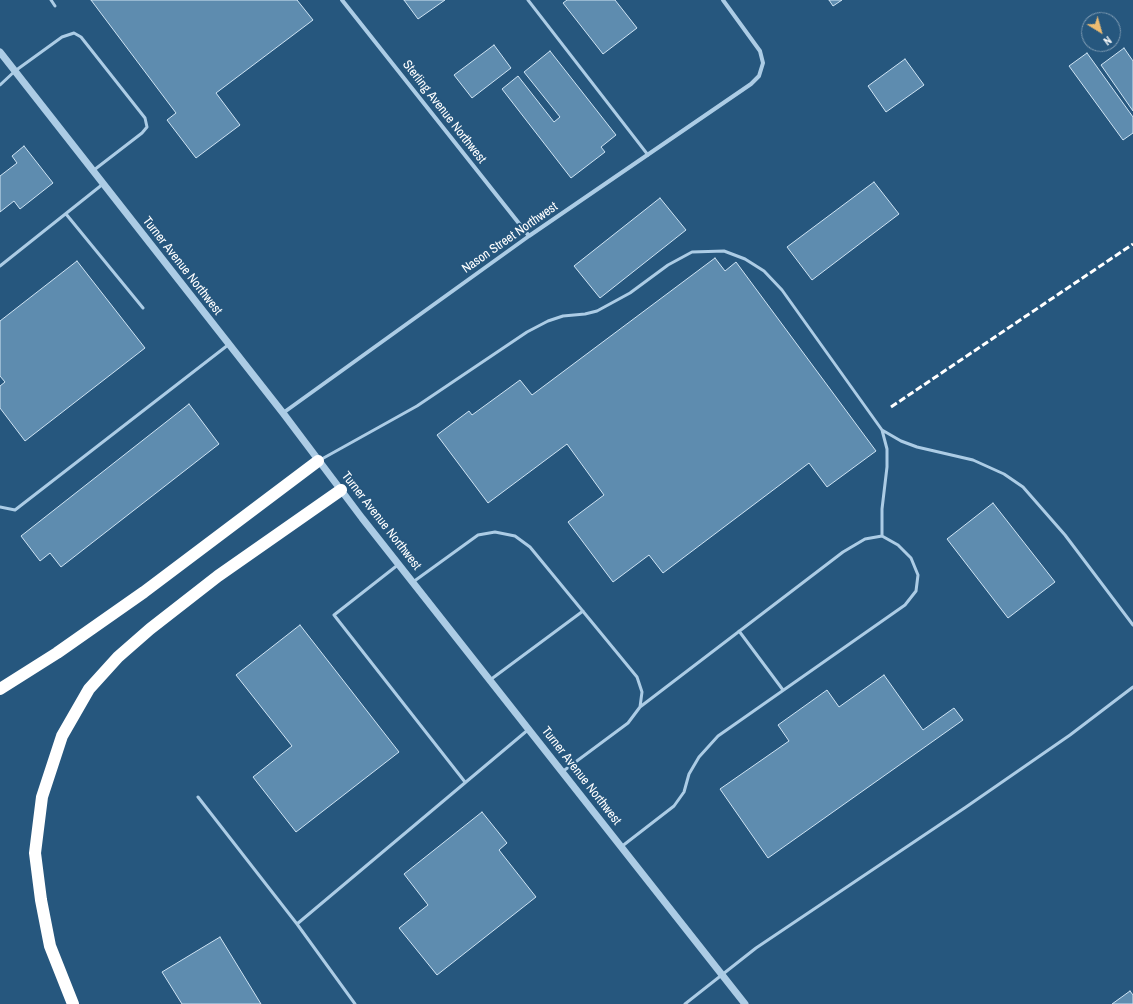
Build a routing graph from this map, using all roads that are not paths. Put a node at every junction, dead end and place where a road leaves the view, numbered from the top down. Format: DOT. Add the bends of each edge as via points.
graph roads {
  1 [pos="51,0"];
  2 [pos="342,0"];
  3 [pos="528,0"];
  4 [pos="723,0"];
  5 [pos="55,6"];
  6 [pos="0,52"];
  7 [pos="15,71"];
  8 [pos="0,85"];
  9 [pos="648,155"];
  10 [pos="93,171"];
  11 [pos="103,184"];
  12 [pos="66,214"];
  13 [pos="529,236"];
  14 [pos="0,266"];
  15 [pos="143,308"];
  16 [pos="228,345"];
  17 [pos="283,413"];
  18 [pos="882,430"];
  19 [pos="318,461"];
  20 [pos="340,490"];
  21 [pos="0,507"];
  22 [pos="882,536"];
  23 [pos="399,564"];
  24 [pos="413,582"];
  25 [pos="583,611"];
  26 [pos="1133,625"];
  27 [pos="739,631"];
  28 [pos="490,680"];
  29 [pos="1133,687"];
  30 [pos="0,689"];
  31 [pos="783,690"];
  32 [pos="640,707"];
  33 [pos="529,729"];
  34 [pos="562,772"];
  35 [pos="465,782"];
  36 [pos="198,797"];
  37 [pos="621,847"];
  38 [pos="297,924"];
  39 [pos="722,974"];
  40 [pos="73,1004"];
  41 [pos="355,1004"];
  42 [pos="685,1004"];
  43 [pos="745,1004"];
  1 -- 5 [label="lane"];
  2 -- 13 [label="street, Sterling Avenue Northwest"];
  3 -- 9 [label="lane"];
  4 -- 9 [label="street, Nason Street Northwest" via="760,51 763,63 760,76"];
  6 -- 7 [label="street, Turner Avenue Northwest"];
  7 -- 8 [label="lane"];
  7 -- 10 [label="street, Turner Avenue Northwest"];
  7 -- 10 [label="lane" via="62,37 74,33 81,36 145,118 146,127 142,133"];
  9 -- 13 [label="street, Nason Street Northwest"];
  10 -- 11 [label="street, Turner Avenue Northwest"];
  11 -- 12 [label="lane"];
  11 -- 16 [label="street, Turner Avenue Northwest"];
  12 -- 14 [label="lane"];
  12 -- 15 [label="lane"];
  13 -- 17 [label="street, Nason Street Northwest"];
  16 -- 17 [label="street, Turner Avenue Northwest"];
  16 -- 21 [label="lane" via="15,510"];
  17 -- 19 [label="street, Turner Avenue Northwest"];
  18 -- 19 [label="lane" via="796,310 764,271 745,259 724,251 692,252 597,311 563,316 527,332 417,406"];
  18 -- 22 [label="lane" via="887,449 887,467"];
  18 -- 26 [label="lane" via="917,447 973,460 1004,474 1023,487 1065,535"];
  19 -- 20 [label="street, Turner Avenue Northwest"];
  19 -- 30 [label="highway" via="144,592"];
  20 -- 23 [label="street, Turner Avenue Northwest"];
  20 -- 40 [label="highway" via="218,576 118,657 89,689 62,736 42,797 35,853 50,946"];
  22 -- 27 [label="lane" via="866,539 843,552"];
  22 -- 31 [label="lane" via="898,545 911,558 918,575 916,591 905,605"];
  23 -- 24 [label="street, Turner Avenue Northwest"];
  23 -- 35 [label="lane" via="334,614"];
  24 -- 25 [label="lane" via="478,536 502,533 515,536 530,546"];
  24 -- 28 [label="street, Turner Avenue Northwest"];
  25 -- 28 [label="lane"];
  25 -- 32 [label="lane" via="637,677 642,692"];
  27 -- 31 [label="lane"];
  27 -- 32 [label="lane"];
  28 -- 33 [label="street, Turner Avenue Northwest"];
  29 -- 39 [label="lane" via="1070,735"];
  31 -- 37 [label="lane" via="718,736 699,757 689,774 684,792 674,806"];
  32 -- 34 [label="lane" via="628,723"];
  33 -- 34 [label="street, Turner Avenue Northwest"];
  33 -- 35 [label="lane"];
  34 -- 37 [label="street, Turner Avenue Northwest"];
  35 -- 38 [label="lane"];
  36 -- 38 [label="lane"];
  37 -- 39 [label="street, Turner Avenue Northwest"];
  38 -- 41 [label="lane"];
  39 -- 42 [label="lane"];
  39 -- 43 [label="street, Turner Avenue Northwest"];
}
